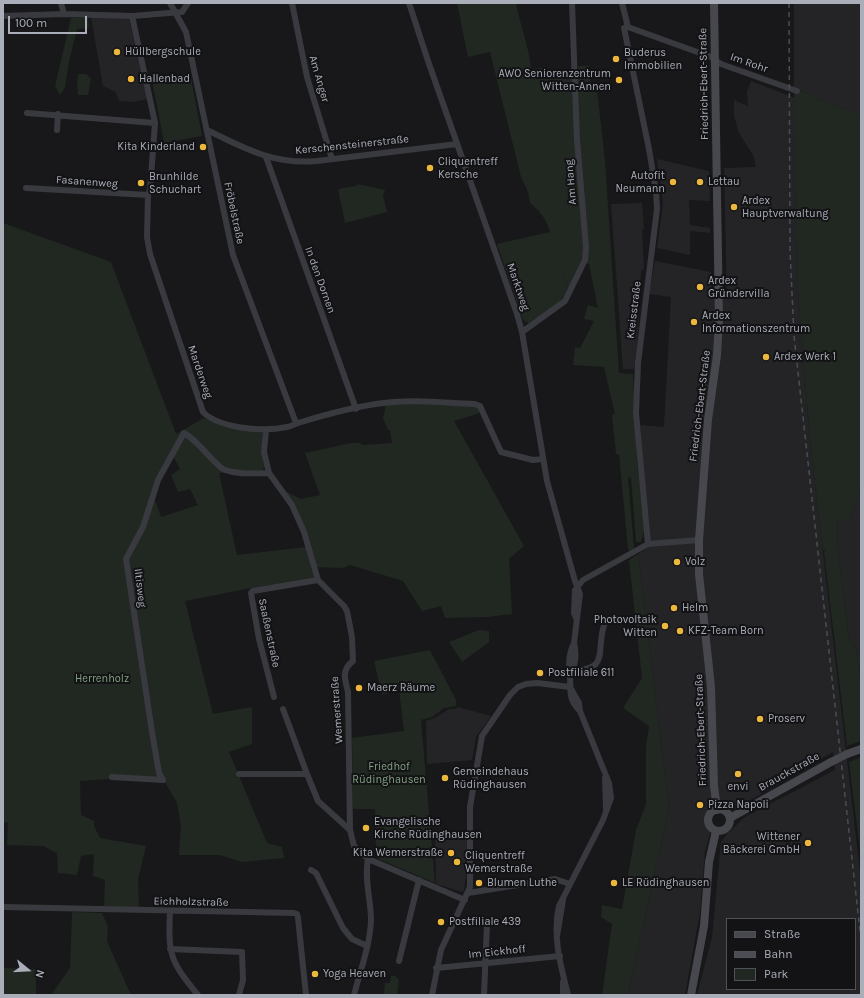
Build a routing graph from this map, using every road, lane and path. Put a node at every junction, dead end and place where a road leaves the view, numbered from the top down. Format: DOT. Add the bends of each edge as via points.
graph roads {
  1 [pos="61,3"];
  2 [pos="170,3"];
  3 [pos="188,3"];
  4 [pos="292,3"];
  5 [pos="409,3"];
  6 [pos="572,3"];
  7 [pos="622,3"];
  8 [pos="714,3"];
  9 [pos="175,13"];
  10 [pos="64,14"];
  11 [pos="3,16"];
  12 [pos="132,16"];
  13 [pos="628,27"];
  14 [pos="714,60"];
  15 [pos="797,91"];
  16 [pos="27,113"];
  17 [pos="58,114"];
  18 [pos="155,123"];
  19 [pos="57,130"];
  20 [pos="207,130"];
  21 [pos="457,144"];
  22 [pos="266,157"];
  23 [pos="332,159"];
  24 [pos="26,188"];
  25 [pos="148,195"];
  26 [pos="522,332"];
  27 [pos="356,409"];
  28 [pos="296,423"];
  29 [pos="266,430"];
  30 [pos="543,459"];
  31 [pos="269,473"];
  32 [pos="699,540"];
  33 [pos="648,544"];
  34 [pos="318,580"];
  35 [pos="578,586"];
  36 [pos="606,620"];
  37 [pos="571,670"];
  38 [pos="570,687"];
  39 [pos="274,697"];
  40 [pos="283,709"];
  41 [pos="861,749"];
  42 [pos="239,774"];
  43 [pos="307,774"];
  44 [pos="112,777"];
  45 [pos="717,810"];
  46 [pos="730,818"];
  47 [pos="350,830"];
  48 [pos="716,831"];
  49 [pos="368,859"];
  50 [pos="311,870"];
  51 [pos="419,880"];
  52 [pos="570,884"];
  53 [pos="468,893"];
  54 [pos="465,900"];
  55 [pos="3,907"];
  56 [pos="170,911"];
  57 [pos="487,924"];
  58 [pos="368,946"];
  59 [pos="170,949"];
  60 [pos="560,956"];
  61 [pos="399,961"];
  62 [pos="485,963"];
  63 [pos="436,968"];
  64 [pos="563,978"];
  65 [pos="198,995"];
  66 [pos="239,995"];
  67 [pos="306,995"];
  68 [pos="354,995"];
  69 [pos="432,995"];
  70 [pos="484,995"];
  71 [pos="563,995"];
  72 [pos="568,995"];
  73 [pos="691,995"];
  1 -- 10 [label="street"];
  2 -- 9 [label="street, Fröbelstraße"];
  3 -- 9 [label="street" via="182,12"];
  4 -- 23 [label="street, Am Anger" via="307,77"];
  5 -- 21 [label="street, Marktweg"];
  6 -- 26 [label="street, Am Hang" via="585,260 565,302"];
  7 -- 13 [label="street, Kreisstraße"];
  8 -- 14 [label="street, Friedrich-Ebert-Straße"];
  9 -- 12 [label="street"];
  9 -- 20 [label="street, Fröbelstraße" via="186,32"];
  10 -- 11 [label="street"];
  10 -- 12 [label="street"];
  12 -- 18 [label="street, Marderweg"];
  13 -- 14 [label="street, Im Rohr"];
  13 -- 33 [label="street, Kreisstraße" via="624,28 637,86 657,209 638,363 636,413"];
  14 -- 15 [label="street, Im Rohr"];
  14 -- 32 [label="street, Friedrich-Ebert-Straße" via="719,320"];
  16 -- 17 [label="street"];
  17 -- 18 [label="street"];
  17 -- 19 [label="street"];
  18 -- 25 [label="street, Marderweg"];
  20 -- 22 [label="street, Kerschensteinerstraße"];
  20 -- 28 [label="street, Fröbelstraße" via="233,255"];
  21 -- 23 [label="street, Kerschensteinerstraße"];
  21 -- 26 [label="street, Marktweg"];
  22 -- 23 [label="street, Kerschensteinerstraße" via="294,162"];
  22 -- 27 [label="street, In den Dornen"];
  24 -- 25 [label="street, Fasanenweg"];
  25 -- 29 [label="street, Marderweg" via="147,237 150,254 203,412 210,419 225,425"];
  26 -- 30 [label="street, Marktweg"];
  27 -- 28 [label="street, Marderweg"];
  27 -- 30 [label="street, Marderweg" via="384,403 475,404 480,406 501,452 533,460"];
  28 -- 29 [label="street, Marderweg" via="288,427"];
  29 -- 31 [label="street, Wemerstraße" via="264,452"];
  30 -- 35 [label="street, Marktweg" via="552,500"];
  31 -- 34 [label="street, Wemerstraße" via="292,505 304,532"];
  31 -- 44 [label="street, Iltisweg" via="224,470 184,433 158,480 143,527 126,559 152,732 159,773 163,780"];
  32 -- 33 [label="street"];
  32 -- 45 [label="street, Friedrich-Ebert-Straße" via="699,574 711,687"];
  33 -- 35 [label="street" via="590,576"];
  34 -- 39 [label="street, Saaßenstraße" via="251,593 259,639"];
  34 -- 47 [label="street, Wemerstraße" via="347,611 352,637 355,663 346,667 344,672 348,692"];
  35 -- 37 [label="street" via="580,594 574,643 570,651"];
  36 -- 37 [label="street" via="596,664 586,671"];
  37 -- 38 [label="street"];
  38 -- 52 [label="street" via="579,703 611,792 610,803"];
  38 -- 53 [label="street" via="537,682 518,687 482,736 470,807"];
  40 -- 43 [label="street"];
  41 -- 46 [label="street, Brauckstraße, bridge" via="831,762"];
  42 -- 43 [label="street"];
  43 -- 47 [label="street" via="318,801"];
  45 -- 46 [label="street" via="726,812"];
  45 -- 48 [label="street, Friedrich-Ebert-Straße" via="711,813 709,820 711,827"];
  46 -- 48 [label="street" via="726,829"];
  47 -- 49 [label="street, Wemerstraße" via="354,846"];
  48 -- 73 [label="street, Friedrich-Ebert-Straße" via="709,862 704,926"];
  49 -- 51 [label="street, Wemerstraße"];
  49 -- 58 [label="street" via="366,870 371,922"];
  50 -- 58 [label="street" via="316,873 343,928 352,939"];
  51 -- 54 [label="street, Wemerstraße"];
  51 -- 61 [label="street"];
  52 -- 53 [label="street" via="555,879"];
  52 -- 60 [label="street" via="563,899 557,936"];
  53 -- 54 [label="street"];
  54 -- 63 [label="street" via="441,950"];
  55 -- 56 [label="street, Eichholzstraße"];
  56 -- 59 [label="street"];
  56 -- 67 [label="street, Eichholzstraße" via="297,914"];
  57 -- 62 [label="street"];
  58 -- 68 [label="street"];
  59 -- 65 [label="street" via="172,960"];
  59 -- 66 [label="street" via="242,952 243,980"];
  60 -- 62 [label="street, Im Eickhoff"];
  60 -- 64 [label="street"];
  62 -- 63 [label="street, Im Eickhoff"];
  62 -- 70 [label="street"];
  63 -- 69 [label="street"];
  64 -- 71 [label="street"];
  64 -- 72 [label="street"];
}
